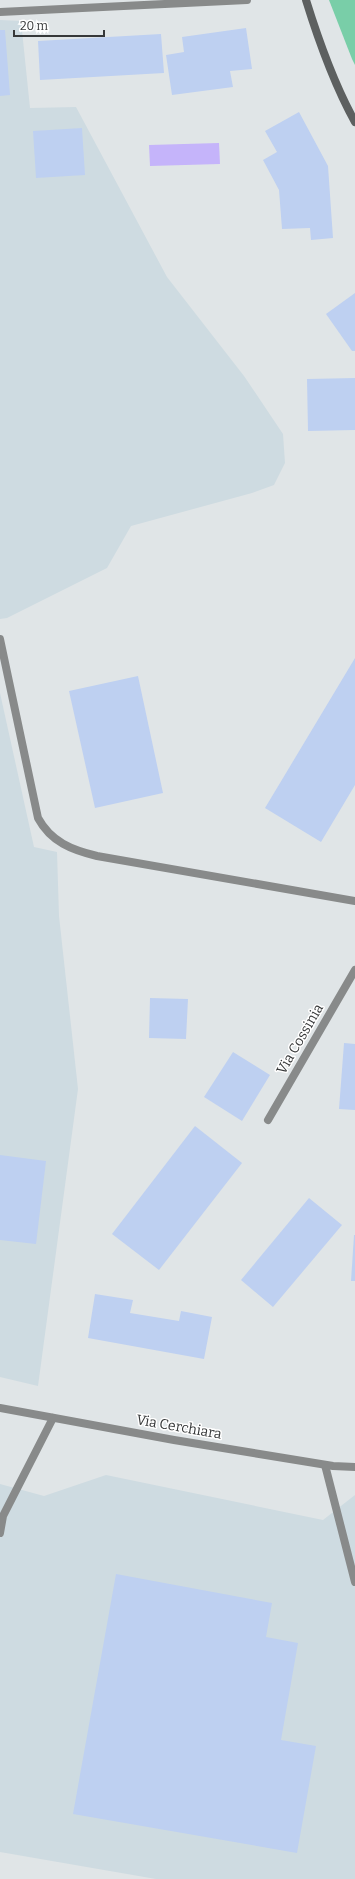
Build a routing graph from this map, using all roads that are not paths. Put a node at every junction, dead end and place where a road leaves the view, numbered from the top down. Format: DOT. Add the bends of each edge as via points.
graph roads {
  1 [pos="247,0"];
  2 [pos="306,0"];
  3 [pos="0,12"];
  4 [pos="355,122"];
  5 [pos="0,639"];
  6 [pos="355,901"];
  7 [pos="355,970"];
  8 [pos="268,1120"];
  9 [pos="0,1408"];
  10 [pos="53,1418"];
  11 [pos="325,1465"];
  12 [pos="355,1467"];
  13 [pos="1,1516"];
  14 [pos="0,1533"];
  15 [pos="355,1580"];
  1 -- 3 [label="street"];
  2 -- 4 [label="street" via="339,92"];
  5 -- 6 [label="street" via="38,818 43,828 64,846 97,856"];
  7 -- 8 [label="street, Via Cossinia"];
  9 -- 10 [label="street, Via Cerchiara"];
  10 -- 11 [label="street, Via Cerchiara"];
  10 -- 13 [label="street"];
  11 -- 12 [label="street, Via Cerchiara"];
  11 -- 15 [label="street"];
  13 -- 14 [label="street"];
}
